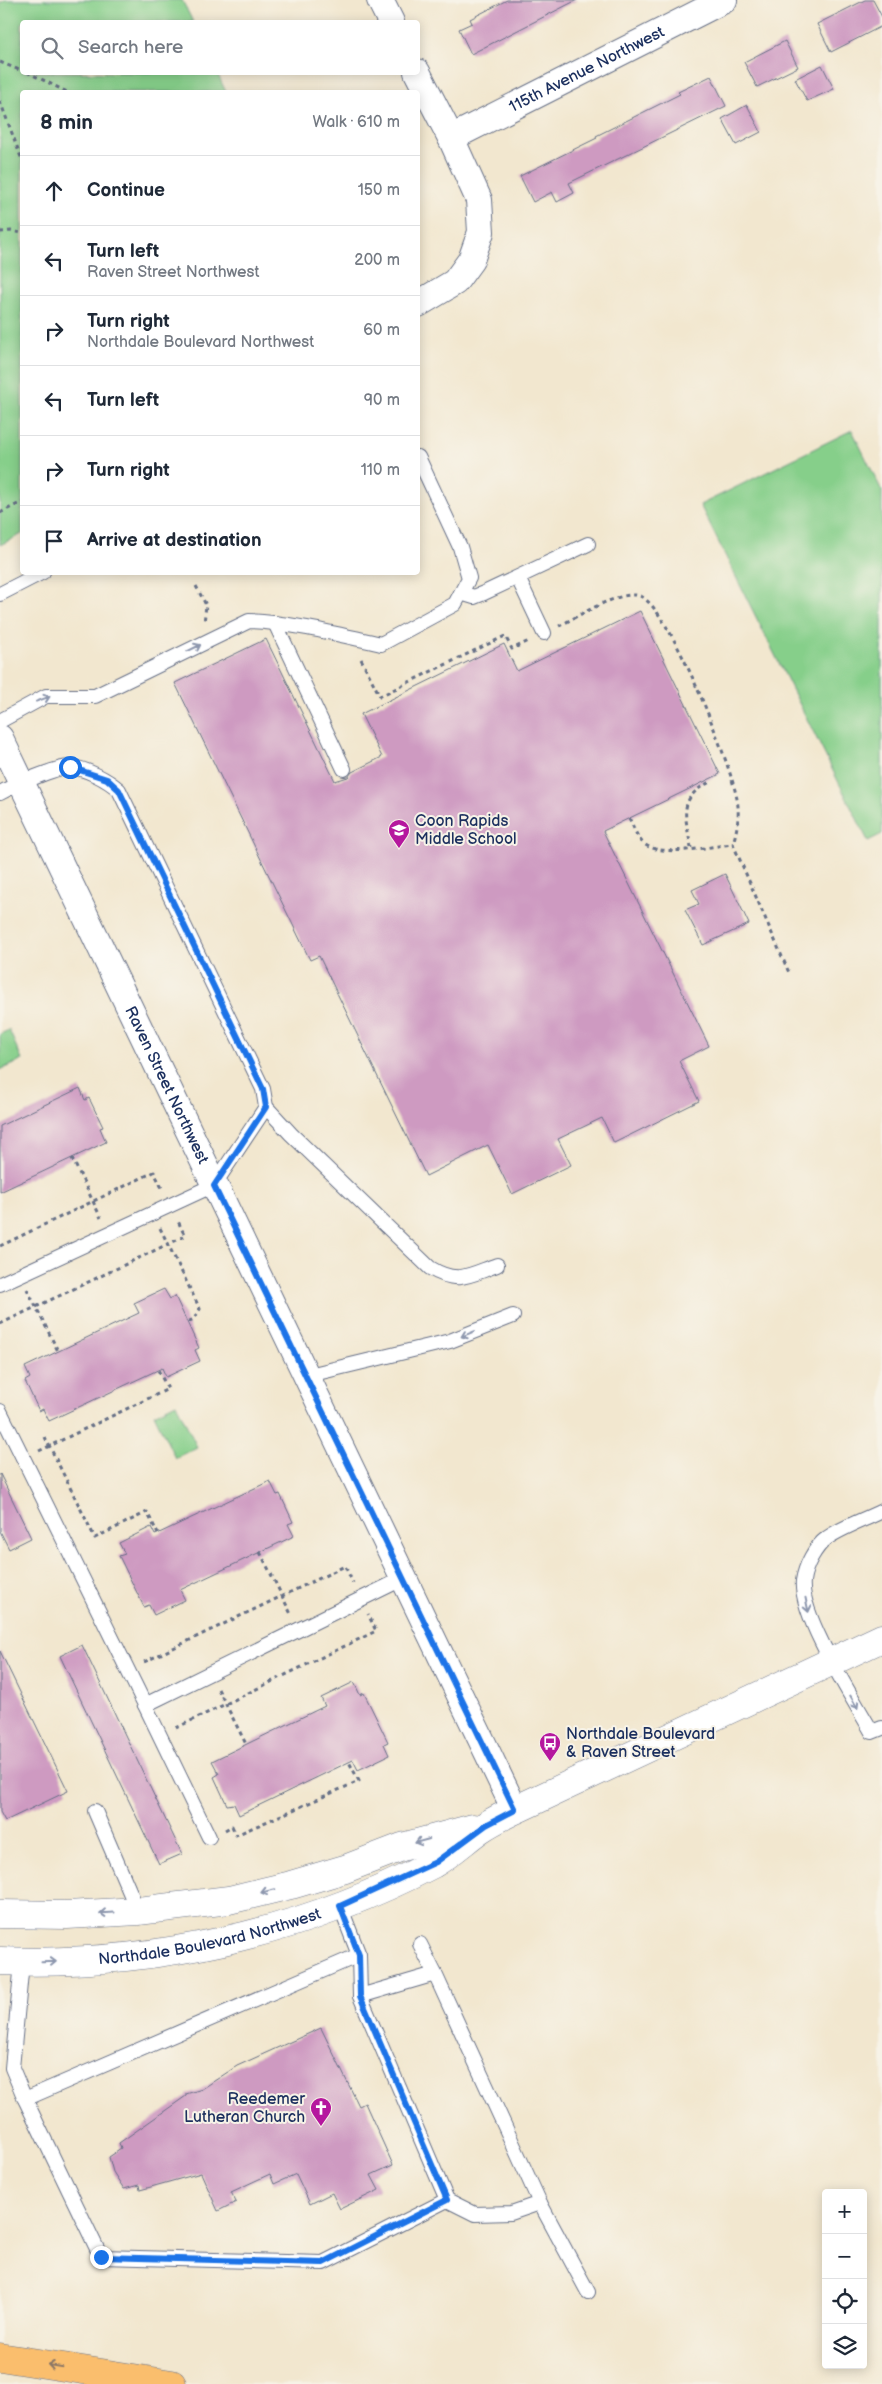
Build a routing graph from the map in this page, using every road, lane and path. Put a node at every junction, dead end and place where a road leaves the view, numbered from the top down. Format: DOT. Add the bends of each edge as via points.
graph roads {
  1 [pos="380,0"];
  2 [pos="724,0"];
  3 [pos="390,20"];
  4 [pos="0,62"];
  5 [pos="20,70"];
  6 [pos="32,75"];
  7 [pos="419,75"];
  8 [pos="63,90"];
  9 [pos="0,101"];
  10 [pos="451,138"];
  11 [pos="20,155"];
  12 [pos="0,232"];
  13 [pos="20,232"];
  14 [pos="420,303"];
  15 [pos="420,461"];
  16 [pos="20,503"];
  17 [pos="0,513"];
  18 [pos="588,544"];
  19 [pos="38,575"];
  20 [pos="518,578"];
  21 [pos="196,586"];
  22 [pos="461,593"];
  23 [pos="0,594"];
  24 [pos="275,623"];
  25 [pos="203,631"];
  26 [pos="544,633"];
  27 [pos="361,659"];
  28 [pos="0,721"];
  29 [pos="0,738"];
  30 [pos="344,769"];
  31 [pos="710,782"];
  32 [pos="11,787"];
  33 [pos="629,818"];
  34 [pos="733,844"];
  35 [pos="691,848"];
  36 [pos="790,975"];
  37 [pos="266,1107"];
  38 [pos="72,1158"];
  39 [pos="214,1186"];
  40 [pos="164,1192"];
  41 [pos="92,1201"];
  42 [pos="153,1214"];
  43 [pos="176,1217"];
  44 [pos="109,1234"];
  45 [pos="168,1244"];
  46 [pos="0,1246"];
  47 [pos="497,1265"];
  48 [pos="20,1275"];
  49 [pos="0,1284"];
  50 [pos="36,1308"];
  51 [pos="513,1316"];
  52 [pos="187,1322"];
  53 [pos="0,1324"];
  54 [pos="58,1351"];
  55 [pos="158,1370"];
  56 [pos="305,1376"];
  57 [pos="0,1411"];
  58 [pos="45,1437"];
  59 [pos="49,1446"];
  60 [pos="23,1458"];
  61 [pos="882,1512"];
  62 [pos="158,1534"];
  63 [pos="260,1552"];
  64 [pos="402,1579"];
  65 [pos="353,1583"];
  66 [pos="282,1597"];
  67 [pos="367,1611"];
  68 [pos="298,1630"];
  69 [pos="882,1638"];
  70 [pos="831,1662"];
  71 [pos="128,1670"];
  72 [pos="210,1673"];
  73 [pos="226,1704"];
  74 [pos="145,1705"];
  75 [pos="882,1728"];
  76 [pos="160,1736"];
  77 [pos="246,1744"];
  78 [pos="350,1762"];
  79 [pos="515,1810"];
  80 [pos="95,1811"];
  81 [pos="486,1825"];
  82 [pos="209,1837"];
  83 [pos="340,1906"];
  84 [pos="138,1911"];
  85 [pos="0,1914"];
  86 [pos="420,1944"];
  87 [pos="359,1955"];
  88 [pos="11,1962"];
  89 [pos="435,1974"];
  90 [pos="360,1996"];
  91 [pos="25,2099"];
  92 [pos="447,2200"];
  93 [pos="540,2202"];
  94 [pos="588,2292"];
  95 [pos="0,2357"];
  96 [pos="172,2384"];
  1 -- 3 [label="street"];
  2 -- 10 [label="street, 115th Avenue Northwest"];
  4 -- 5 [label="path"];
  6 -- 8 [label="path"];
  7 -- 10 [label="street"];
  9 -- 11 [label="path"];
  10 -- 14 [label="street" via="480,200 481,232 471,260 455,282"];
  12 -- 13 [label="path"];
  15 -- 22 [label="lane" via="460,547 469,578"];
  16 -- 17 [label="path"];
  18 -- 20 [label="lane"];
  19 -- 23 [label="lane"];
  20 -- 22 [label="lane" via="474,597"];
  20 -- 26 [label="lane"];
  21 -- 25 [label="path" via="206,605"];
  22 -- 24 [label="lane" via="454,604 381,644"];
  28 -- 24 [label="lane, one-way" via="46,696 96,696 249,621"];
  24 -- 30 [label="lane"];
  26 -- 27 [label="path" via="512,649 505,636 380,696"];
  26 -- 34 [label="path" via="618,597 638,595 646,599 669,632 715,729 737,798 739,816"];
  29 -- 32 [label="street, Raven Street Northwest"];
  31 -- 35 [label="path" via="689,796 686,806"];
  32 -- 37 [label="lane" via="70,767 107,779 119,790 263,1089"];
  32 -- 39 [label="street, Raven Street Northwest"];
  33 -- 35 [label="path" via="641,842 653,850"];
  34 -- 35 [label="path"];
  34 -- 36 [label="path"];
  37 -- 39 [label="lane"];
  37 -- 47 [label="lane" via="430,1268 445,1277 462,1278"];
  38 -- 41 [label="path"];
  39 -- 42 [label="lane"];
  39 -- 56 [label="street, Raven Street Northwest"];
  40 -- 41 [label="path" via="154,1172"];
  41 -- 44 [label="path"];
  41 -- 46 [label="path"];
  42 -- 44 [label="lane"];
  42 -- 45 [label="path"];
  43 -- 45 [label="path" via="185,1236"];
  44 -- 48 [label="lane"];
  45 -- 50 [label="path"];
  45 -- 52 [label="path" via="200,1309 194,1319"];
  48 -- 49 [label="lane"];
  48 -- 50 [label="path"];
  50 -- 53 [label="path"];
  50 -- 54 [label="path"];
  51 -- 56 [label="lane, one-way" via="450,1341"];
  55 -- 59 [label="path" via="168,1389"];
  56 -- 64 [label="street, Raven Street Northwest"];
  57 -- 60 [label="lane"];
  58 -- 59 [label="path"];
  59 -- 60 [label="path"];
  59 -- 62 [label="path" via="94,1538 147,1512"];
  60 -- 71 [label="lane"];
  61 -- 70 [label="lane, one-way" via="826,1539 810,1558 803,1582 809,1613"];
  63 -- 66 [label="path"];
  64 -- 68 [label="lane"];
  64 -- 79 [label="street, Raven Street Northwest"];
  65 -- 66 [label="path" via="345,1566"];
  66 -- 68 [label="path"];
  66 -- 71 [label="path"];
  67 -- 73 [label="path" via="376,1631"];
  68 -- 72 [label="lane"];
  69 -- 70 [label="street, Northdale Boulevard Northwest"];
  70 -- 75 [label="lane, one-way" via="872,1732"];
  70 -- 79 [label="street, Northdale Boulevard Northwest"];
  71 -- 74 [label="lane"];
  72 -- 73 [label="path"];
  72 -- 74 [label="lane"];
  73 -- 76 [label="path"];
  73 -- 77 [label="path"];
  74 -- 76 [label="lane"];
  76 -- 82 [label="lane"];
  78 -- 82 [label="path" via="359,1781 236,1835 232,1826"];
  79 -- 81 [label="street, Northdale Boulevard Northwest"];
  80 -- 84 [label="lane"];
  81 -- 83 [label="street, Northdale Boulevard Northwest" via="436,1862"];
  81 -- 84 [label="street, Northdale Boulevard Northwest, one-way" via="402,1847 291,1885 229,1900"];
  83 -- 87 [label="lane"];
  88 -- 83 [label="street, Northdale Boulevard Northwest, one-way" via="103,1960 164,1953 230,1941"];
  84 -- 85 [label="street, Northdale Boulevard Northwest, one-way"];
  86 -- 89 [label="lane"];
  87 -- 90 [label="lane"];
  87 -- 91 [label="lane"];
  88 -- 91 [label="lane" via="12,2068"];
  89 -- 90 [label="lane"];
  89 -- 93 [label="lane"];
  90 -- 92 [label="lane"];
  91 -- 92 [label="lane" via="101,2257 323,2263"];
  92 -- 93 [label="lane" via="475,2214 511,2213"];
  93 -- 94 [label="lane"];
  96 -- 95 [label="highway, one-way"];
}
